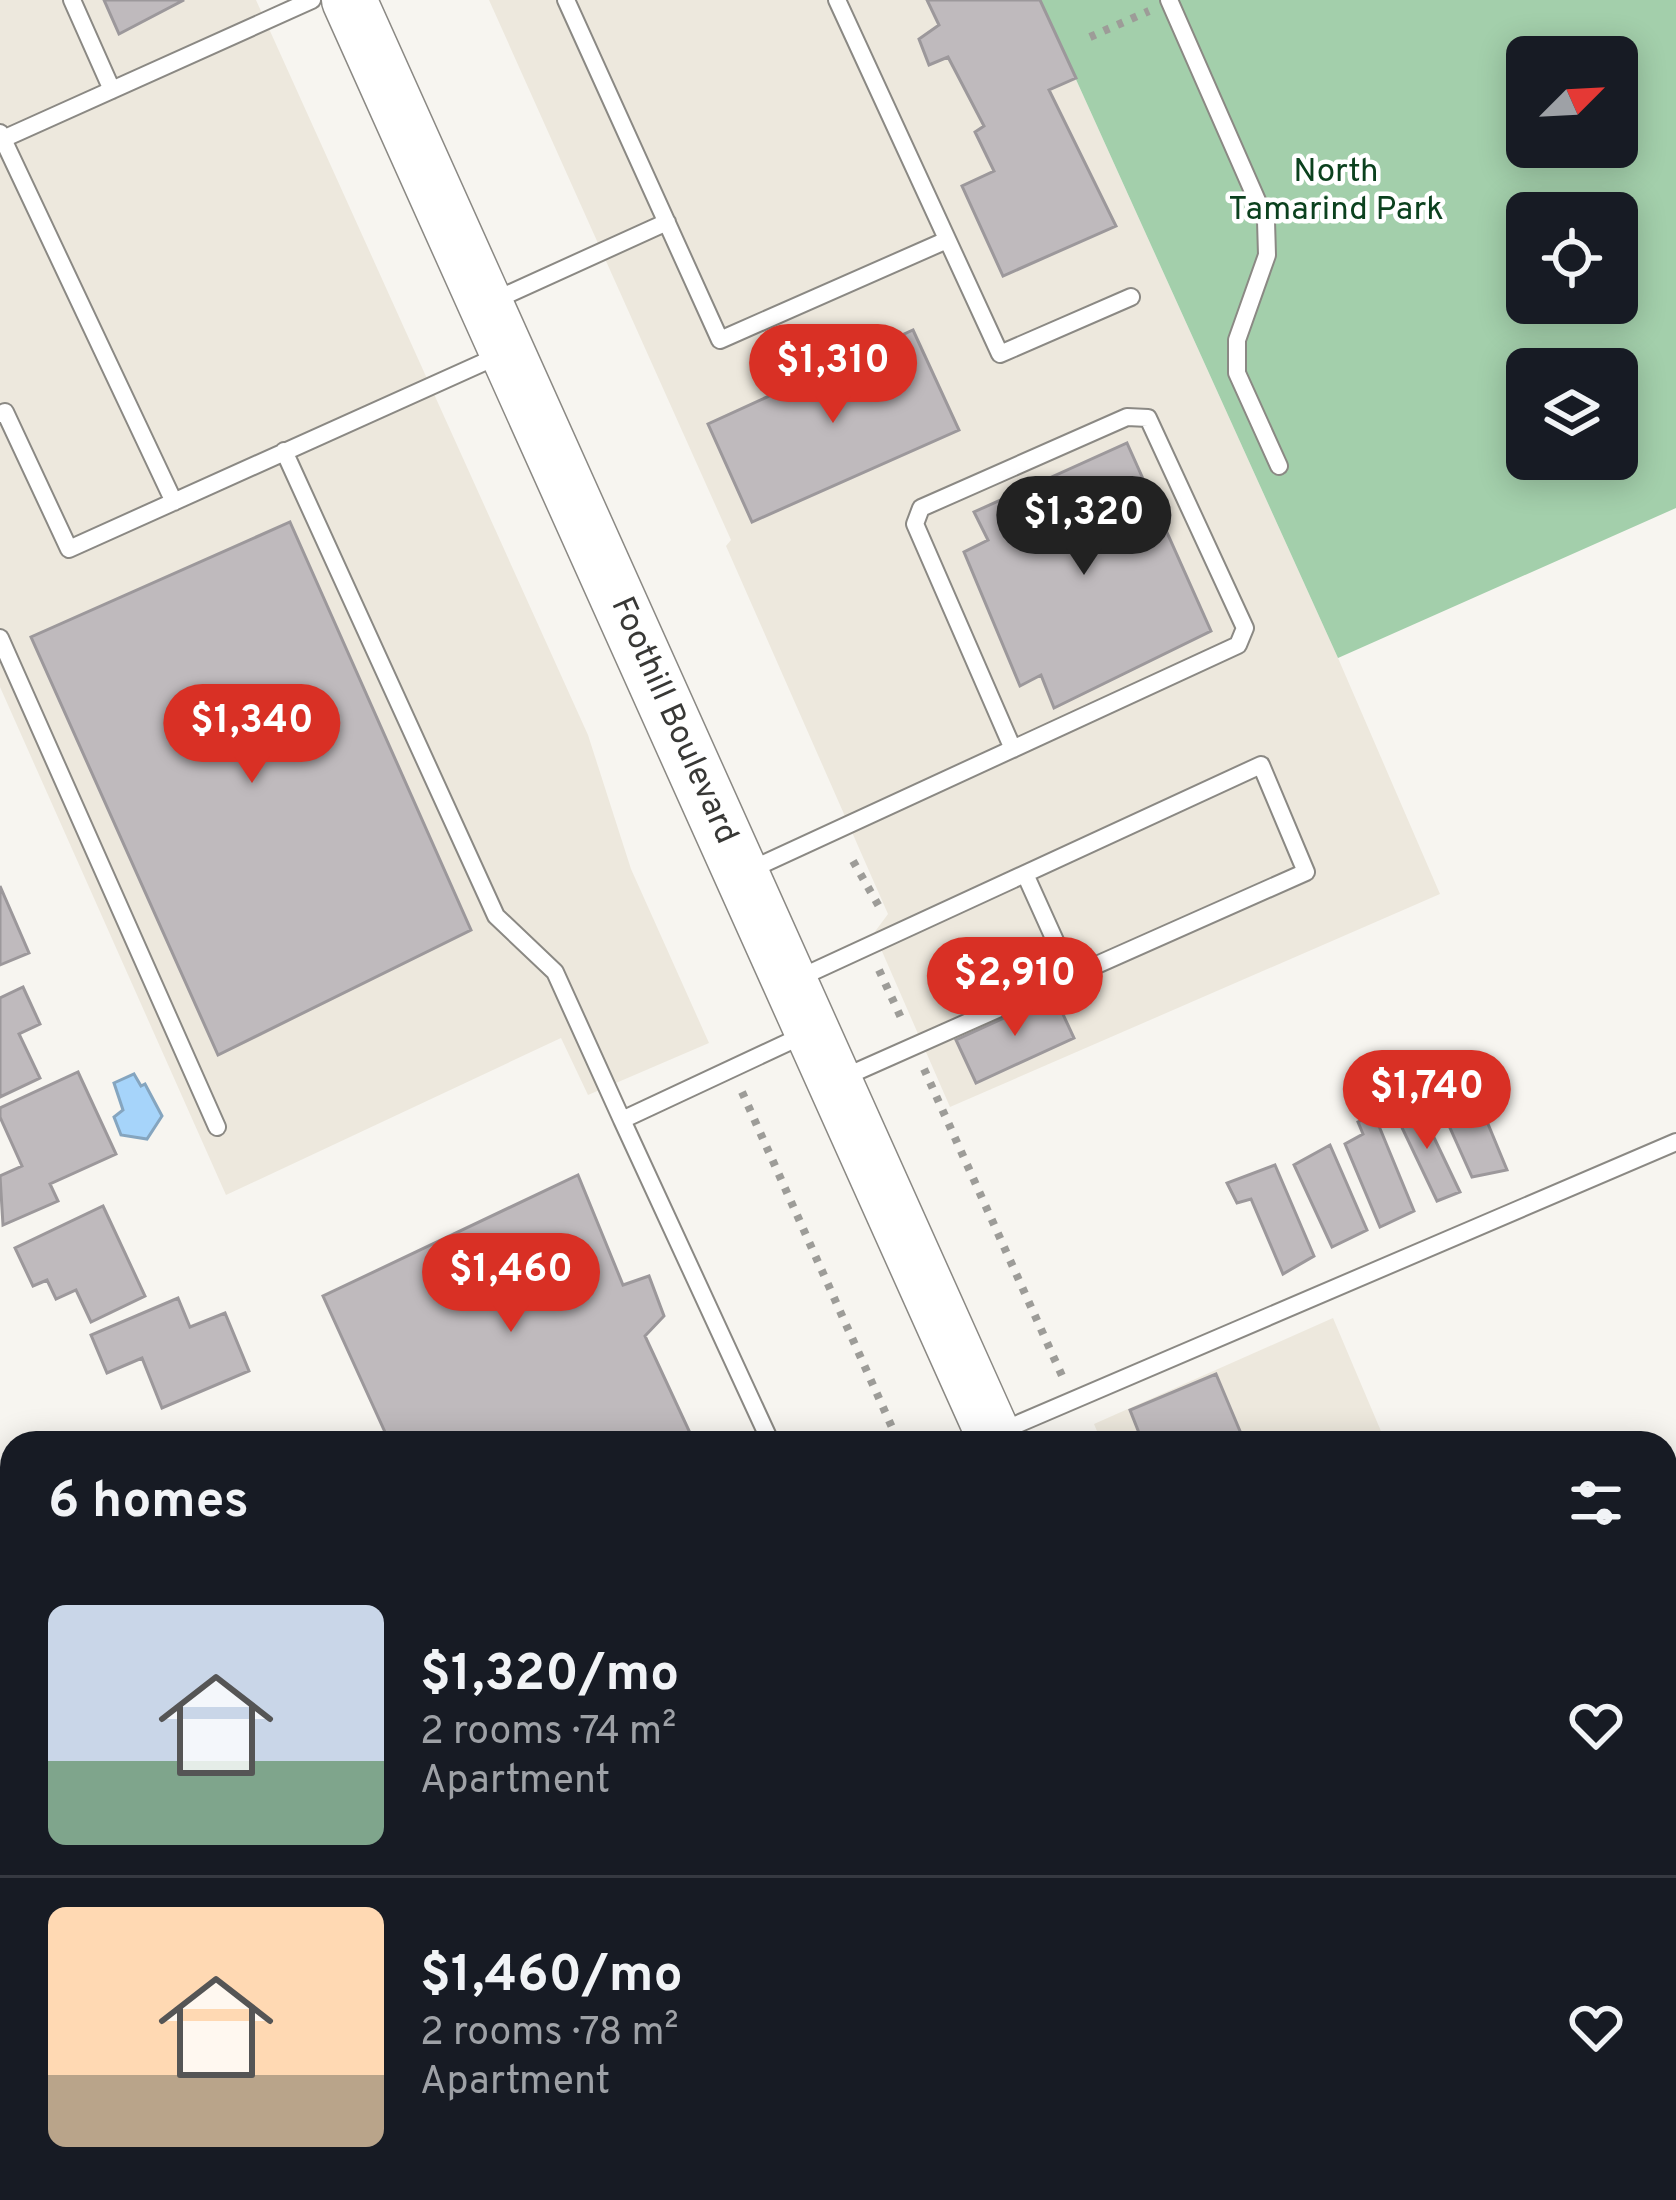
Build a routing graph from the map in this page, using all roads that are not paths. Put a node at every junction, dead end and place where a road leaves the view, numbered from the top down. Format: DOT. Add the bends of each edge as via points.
graph roads {
  1 [pos="72,0"];
  2 [pos="312,0"];
  3 [pos="349,0"];
  4 [pos="566,0"];
  5 [pos="837,0"];
  6 [pos="1170,1"];
  7 [pos="112,90"];
  8 [pos="2,136"];
  9 [pos="667,222"];
  10 [pos="947,240"];
  11 [pos="1130,297"];
  12 [pos="496,328"];
  13 [pos="0,414"];
  14 [pos="284,451"];
  15 [pos="1280,466"];
  16 [pos="174,502"];
  17 [pos="0,638"];
  18 [pos="1013,749"];
  19 [pos="742,874"];
  20 [pos="1025,874"];
  21 [pos="1070,976"];
  22 [pos="790,982"];
  23 [pos="812,1030"];
  24 [pos="835,1081"];
  25 [pos="622,1120"];
  26 [pos="217,1126"];
  27 [pos="1676,1142"];
  28 [pos="765,1431"];
  29 [pos="991,1431"];
  30 [pos="1011,1431"];
  1 -- 7 [label="lane"];
  2 -- 7 [label="lane"];
  3 -- 12 [label="main road, Foothill Boulevard"];
  4 -- 9 [label="lane"];
  5 -- 10 [label="lane"];
  6 -- 15 [label="lane" via="1266,221 1268,255 1237,340 1237,373"];
  7 -- 8 [label="lane"];
  8 -- 16 [label="lane"];
  9 -- 10 [label="lane" via="720,340"];
  9 -- 12 [label="lane"];
  10 -- 11 [label="lane" via="1000,354"];
  12 -- 14 [label="lane"];
  12 -- 19 [label="main road, Foothill Boulevard"];
  13 -- 16 [label="lane" via="69,549"];
  14 -- 16 [label="lane"];
  14 -- 25 [label="lane" via="496,916 555,972"];
  17 -- 26 [label="lane"];
  18 -- 18 [label="lane" via="915,524 921,508 1126,417 1148,418 1245,628 1238,645"];
  18 -- 19 [label="lane"];
  19 -- 22 [label="main road, Foothill Boulevard"];
  20 -- 21 [label="lane"];
  20 -- 21 [label="lane" via="1262,764 1306,872"];
  20 -- 22 [label="lane"];
  21 -- 24 [label="lane"];
  22 -- 23 [label="main road, Foothill Boulevard"];
  23 -- 24 [label="main road, Foothill Boulevard"];
  23 -- 25 [label="lane"];
  24 -- 29 [label="main road, Foothill Boulevard"];
  25 -- 28 [label="lane"];
  27 -- 30 [label="lane"];
}
